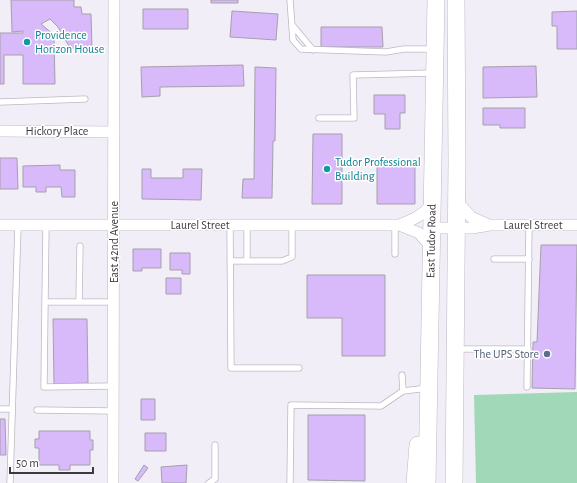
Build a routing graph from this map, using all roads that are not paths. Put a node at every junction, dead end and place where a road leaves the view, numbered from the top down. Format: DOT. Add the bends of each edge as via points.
graph roads {
  1 [pos="114,0"];
  2 [pos="436,0"];
  3 [pos="456,0"];
  4 [pos="290,3"];
  5 [pos="293,26"];
  6 [pos="435,49"];
  7 [pos="313,50"];
  8 [pos="436,73"];
  9 [pos="84,99"];
  10 [pos="0,102"];
  11 [pos="319,118"];
  12 [pos="0,131"];
  13 [pos="114,132"];
  14 [pos="456,199"];
  15 [pos="432,204"];
  16 [pos="115,224"];
  17 [pos="0,225"];
  18 [pos="18,225"];
  19 [pos="46,225"];
  20 [pos="230,225"];
  21 [pos="247,225"];
  22 [pos="292,225"];
  23 [pos="397,225"];
  24 [pos="490,225"];
  25 [pos="529,225"];
  26 [pos="577,225"];
  27 [pos="432,228"];
  28 [pos="456,228"];
  29 [pos="80,246"];
  30 [pos="431,247"];
  31 [pos="395,254"];
  32 [pos="494,259"];
  33 [pos="529,259"];
  34 [pos="230,261"];
  35 [pos="247,261"];
  36 [pos="45,302"];
  37 [pos="79,302"];
  38 [pos="114,302"];
  39 [pos="454,349"];
  40 [pos="528,350"];
  41 [pos="299,368"];
  42 [pos="402,375"];
  43 [pos="113,386"];
  44 [pos="527,387"];
  45 [pos="428,388"];
  46 [pos="402,391"];
  47 [pos="0,409"];
  48 [pos="12,409"];
  49 [pos="37,410"];
  50 [pos="428,410"];
  51 [pos="113,411"];
  52 [pos="215,445"];
  53 [pos="10,483"];
  54 [pos="113,483"];
  55 [pos="209,483"];
  56 [pos="290,483"];
  57 [pos="415,483"];
  58 [pos="427,483"];
  59 [pos="454,483"];
  1 -- 13 [label="street, East 42nd Avenue"];
  2 -- 6 [label="main road, East Tudor Road"];
  3 -- 14 [label="main road, East Tudor Road"];
  4 -- 5 [label="lane"];
  5 -- 7 [label="lane"];
  5 -- 7 [label="lane" via="292,36 296,45"];
  6 -- 7 [label="lane" via="386,52"];
  6 -- 8 [label="main road, East Tudor Road"];
  8 -- 11 [label="lane" via="353,75 354,118"];
  8 -- 15 [label="main road, East Tudor Road"];
  9 -- 10 [label="lane"];
  12 -- 13 [label="street, Hickory Place"];
  13 -- 16 [label="street, East 42nd Avenue"];
  14 -- 24 [label="street, Laurel Street" via="471,217"];
  14 -- 28 [label="main road, East Tudor Road"];
  15 -- 23 [label="street, Laurel Street" via="414,220"];
  15 -- 27 [label="main road, East Tudor Road"];
  16 -- 19 [label="street, Laurel Street"];
  16 -- 20 [label="street, Laurel Street"];
  16 -- 38 [label="street, East 42nd Avenue"];
  17 -- 18 [label="street, Laurel Street"];
  18 -- 19 [label="street, Laurel Street"];
  18 -- 48 [label="lane"];
  19 -- 36 [label="lane"];
  20 -- 21 [label="street, Laurel Street"];
  20 -- 34 [label="lane"];
  21 -- 22 [label="street, Laurel Street"];
  21 -- 35 [label="lane"];
  22 -- 23 [label="street, Laurel Street"];
  22 -- 35 [label="lane" via="292,257 282,261"];
  23 -- 30 [label="street, Laurel Street" via="419,233"];
  23 -- 31 [label="lane"];
  24 -- 25 [label="street, Laurel Street"];
  24 -- 28 [label="street, Laurel Street"];
  25 -- 26 [label="street, Laurel Street"];
  25 -- 33 [label="lane"];
  27 -- 28 [label="street, Laurel Street"];
  27 -- 30 [label="main road, East Tudor Road"];
  28 -- 39 [label="main road, East Tudor Road"];
  29 -- 37 [label="lane"];
  30 -- 45 [label="main road, East Tudor Road"];
  32 -- 33 [label="lane"];
  33 -- 40 [label="lane"];
  34 -- 35 [label="lane"];
  34 -- 41 [label="lane" via="231,368"];
  36 -- 37 [label="lane"];
  36 -- 43 [label="lane" via="44,387"];
  37 -- 38 [label="lane"];
  38 -- 43 [label="street, East 42nd Avenue"];
  39 -- 40 [label="lane"];
  39 -- 59 [label="main road, East Tudor Road"];
  40 -- 44 [label="lane"];
  42 -- 46 [label="lane"];
  43 -- 51 [label="street, East 42nd Avenue"];
  45 -- 46 [label="lane"];
  45 -- 50 [label="main road, East Tudor Road"];
  46 -- 56 [label="lane" via="381,406 290,405"];
  47 -- 48 [label="lane"];
  48 -- 53 [label="lane"];
  49 -- 51 [label="lane"];
  50 -- 57 [label="main road" via="417,451"];
  50 -- 58 [label="main road, East Tudor Road"];
  51 -- 54 [label="street, East 42nd Avenue"];
  52 -- 55 [label="lane" via="215,479"];
}
